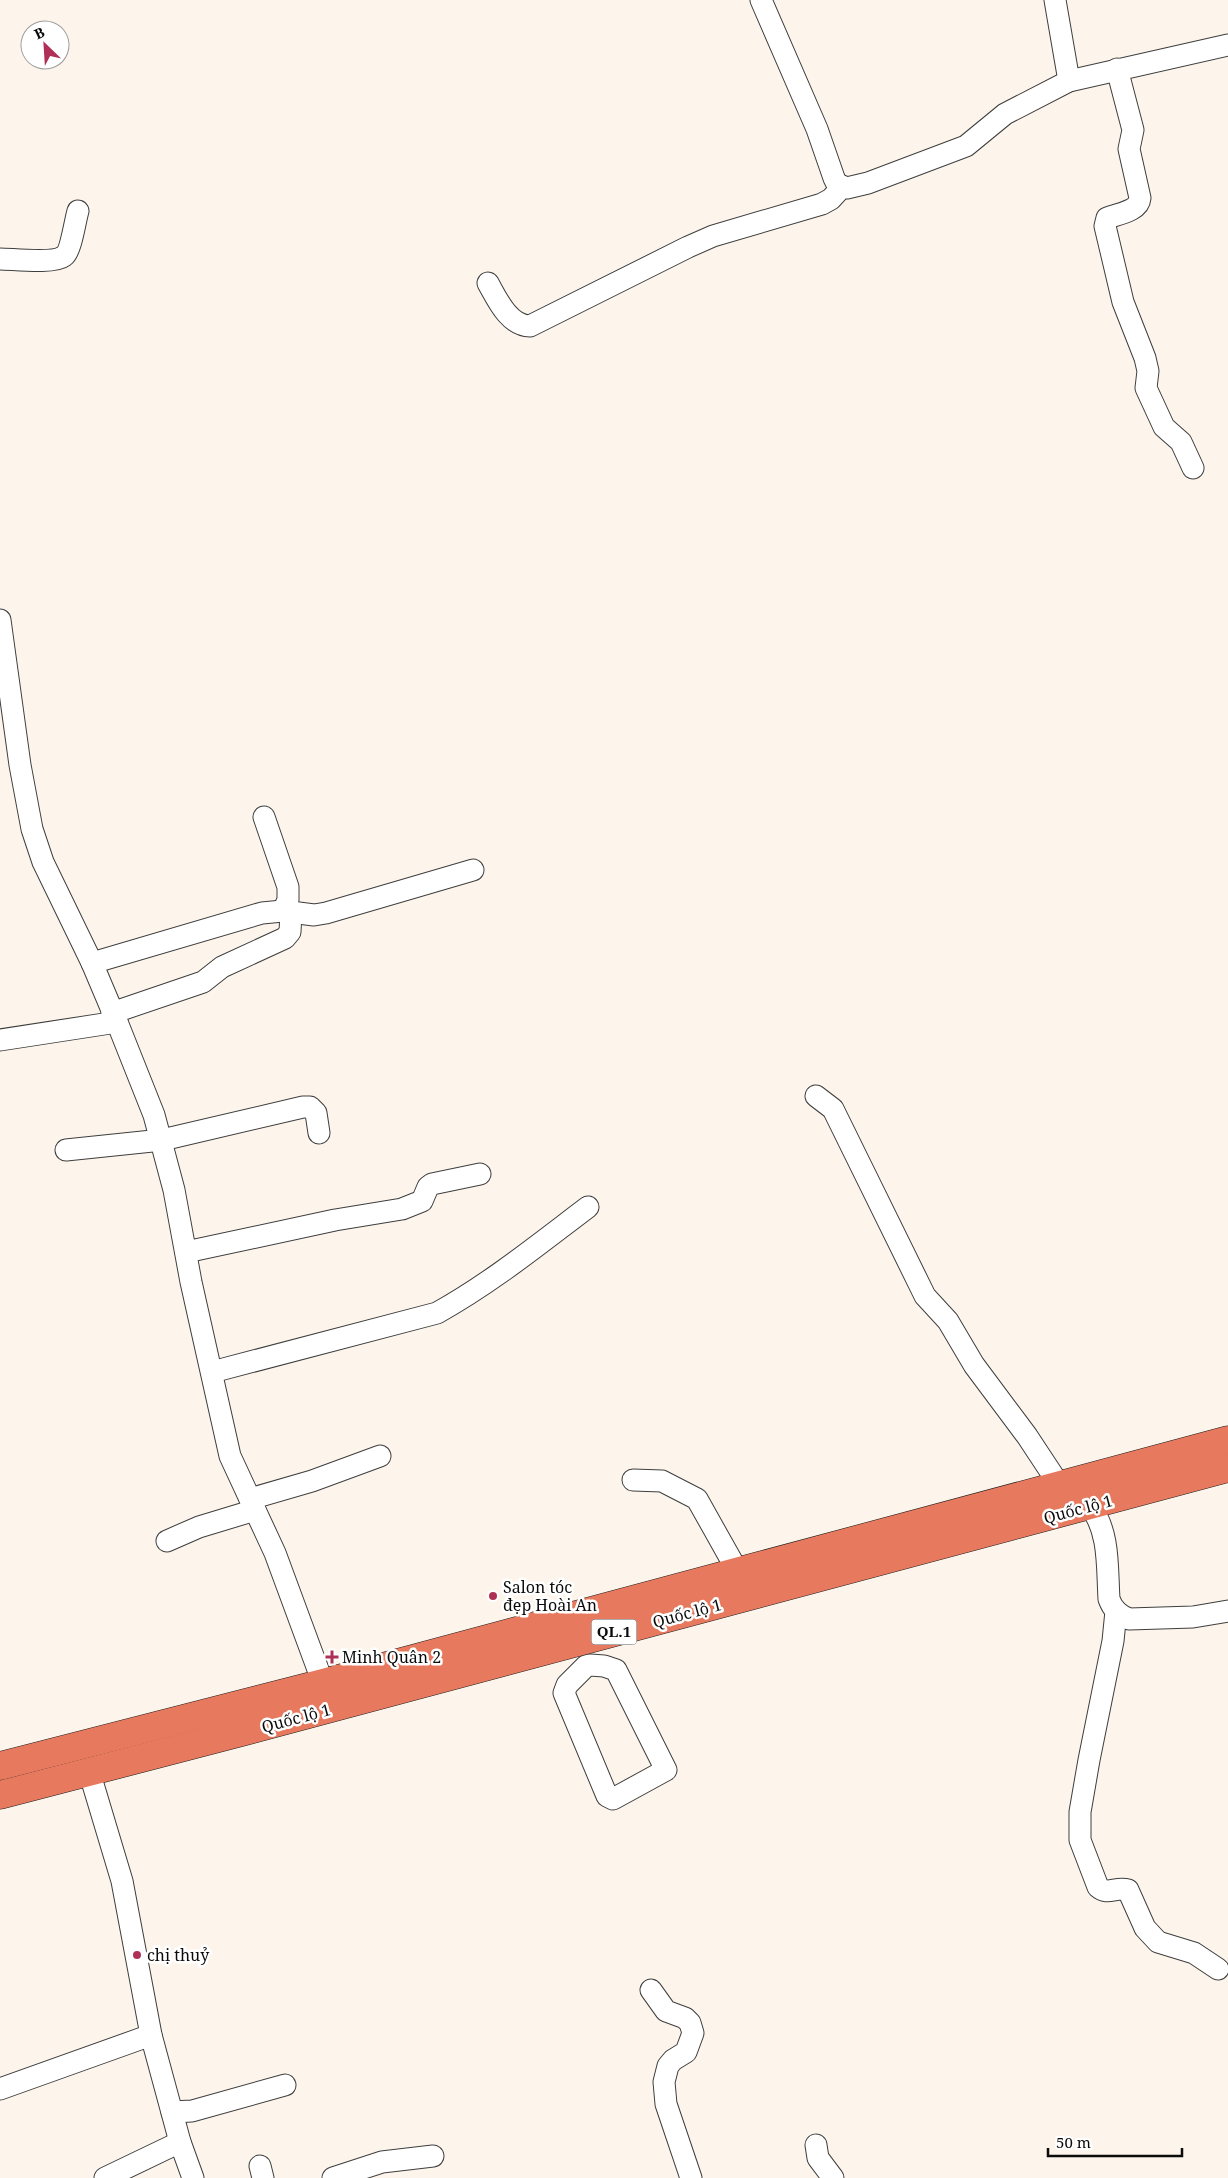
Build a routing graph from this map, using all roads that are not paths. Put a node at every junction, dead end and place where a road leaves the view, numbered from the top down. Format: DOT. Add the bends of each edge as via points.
graph roads {
  1 [pos="761,0"];
  2 [pos="1055,0"];
  3 [pos="1228,45"];
  4 [pos="1117,69"];
  5 [pos="1069,82"];
  6 [pos="842,186"];
  7 [pos="78,211"];
  8 [pos="0,259"];
  9 [pos="488,283"];
  10 [pos="1192,468"];
  11 [pos="0,620"];
  12 [pos="264,817"];
  13 [pos="473,870"];
  14 [pos="287,911"];
  15 [pos="92,963"];
  16 [pos="115,1017"];
  17 [pos="0,1040"];
  18 [pos="816,1096"];
  19 [pos="319,1134"];
  20 [pos="162,1140"];
  21 [pos="66,1150"];
  22 [pos="480,1174"];
  23 [pos="588,1207"];
  24 [pos="186,1252"];
  25 [pos="212,1372"];
  26 [pos="1228,1440"];
  27 [pos="380,1456"];
  28 [pos="1228,1468"];
  29 [pos="633,1480"];
  30 [pos="1060,1486"];
  31 [pos="252,1505"];
  32 [pos="1090,1506"];
  33 [pos="167,1541"];
  34 [pos="738,1572"];
  35 [pos="1116,1611"];
  36 [pos="1228,1611"];
  37 [pos="581,1654"];
  38 [pos="322,1682"];
  39 [pos="0,1766"];
  40 [pos="89,1772"];
  41 [pos="0,1795"];
  42 [pos="1218,1969"];
  43 [pos="651,1990"];
  44 [pos="151,2035"];
  45 [pos="285,2085"];
  46 [pos="0,2089"];
  47 [pos="172,2112"];
  48 [pos="180,2142"];
  49 [pos="816,2145"];
  50 [pos="433,2156"];
  51 [pos="105,2178"];
  52 [pos="193,2178"];
  53 [pos="333,2178"];
  54 [pos="691,2178"];
  55 [pos="832,2178"];
  1 -- 6 [label="street" via="817,129 834,178"];
  2 -- 5 [label="street"];
  3 -- 4 [label="street"];
  4 -- 5 [label="street"];
  4 -- 10 [label="street" via="1133,130 1129,149 1140,203 1107,218 1105,226 1123,302 1145,358 1148,370 1146,388 1164,427 1181,442"];
  5 -- 6 [label="street" via="1005,114 966,146 868,183 847,188"];
  6 -- 9 [label="street" via="828,202 713,236 530,326 505,313"];
  7 -- 8 [label="street" via="65,256 38,260"];
  11 -- 15 [label="street" via="32,829 44,862"];
  12 -- 14 [label="street" via="288,886"];
  13 -- 14 [label="street" via="326,913 314,915"];
  14 -- 15 [label="street" via="251,916"];
  14 -- 16 [label="street" via="290,932 285,938 222,968 203,982"];
  15 -- 16 [label="street"];
  16 -- 17 [label="street"];
  16 -- 20 [label="street"];
  18 -- 30 [label="street" via="833,1109 925,1296 948,1321 974,1365 1028,1436"];
  19 -- 20 [label="street" via="316,1113 310,1107 303,1107"];
  20 -- 21 [label="street"];
  20 -- 24 [label="street"];
  22 -- 24 [label="street" via="432,1184 422,1201 402,1209"];
  23 -- 25 [label="street" via="490,1280 437,1313"];
  24 -- 25 [label="street"];
  25 -- 31 [label="street" via="230,1456"];
  26 -- 30 [label="highway, Quốc lộ 1 / QL.1"];
  27 -- 31 [label="street"];
  28 -- 32 [label="highway, Quốc lộ 1 / QL.1"];
  29 -- 34 [label="street" via="662,1481 697,1499"];
  30 -- 34 [label="highway, Quốc lộ 1 / QL.1"];
  31 -- 33 [label="street"];
  31 -- 38 [label="street" via="281,1568"];
  32 -- 35 [label="street" via="1103,1529 1109,1599"];
  32 -- 37 [label="highway, Quốc lộ 1 / QL.1"];
  34 -- 38 [label="highway, Quốc lộ 1 / QL.1"];
  35 -- 36 [label="street" via="1130,1619 1193,1617"];
  35 -- 42 [label="street" via="1080,1812 1080,1840 1102,1891 1128,1890 1145,1928 1158,1942 1194,1953"];
  37 -- 37 [label="street" via="616,1670 666,1770 613,1799 607,1796 564,1693"];
  37 -- 40 [label="highway, Quốc lộ 1 / QL.1"];
  38 -- 39 [label="highway, Quốc lộ 1 / QL.1"];
  40 -- 41 [label="highway, Quốc lộ 1 / QL.1"];
  40 -- 44 [label="street" via="122,1881"];
  43 -- 54 [label="street" via="666,2012 690,2023 693,2033 686,2052 668,2066 664,2082 666,2104"];
  44 -- 46 [label="street"];
  44 -- 47 [label="street"];
  45 -- 47 [label="street" via="192,2111"];
  47 -- 48 [label="street"];
  48 -- 51 [label="street"];
  48 -- 52 [label="street"];
  49 -- 55 [label="street" via="818,2158"];
  50 -- 53 [label="street" via="382,2162"];
}
